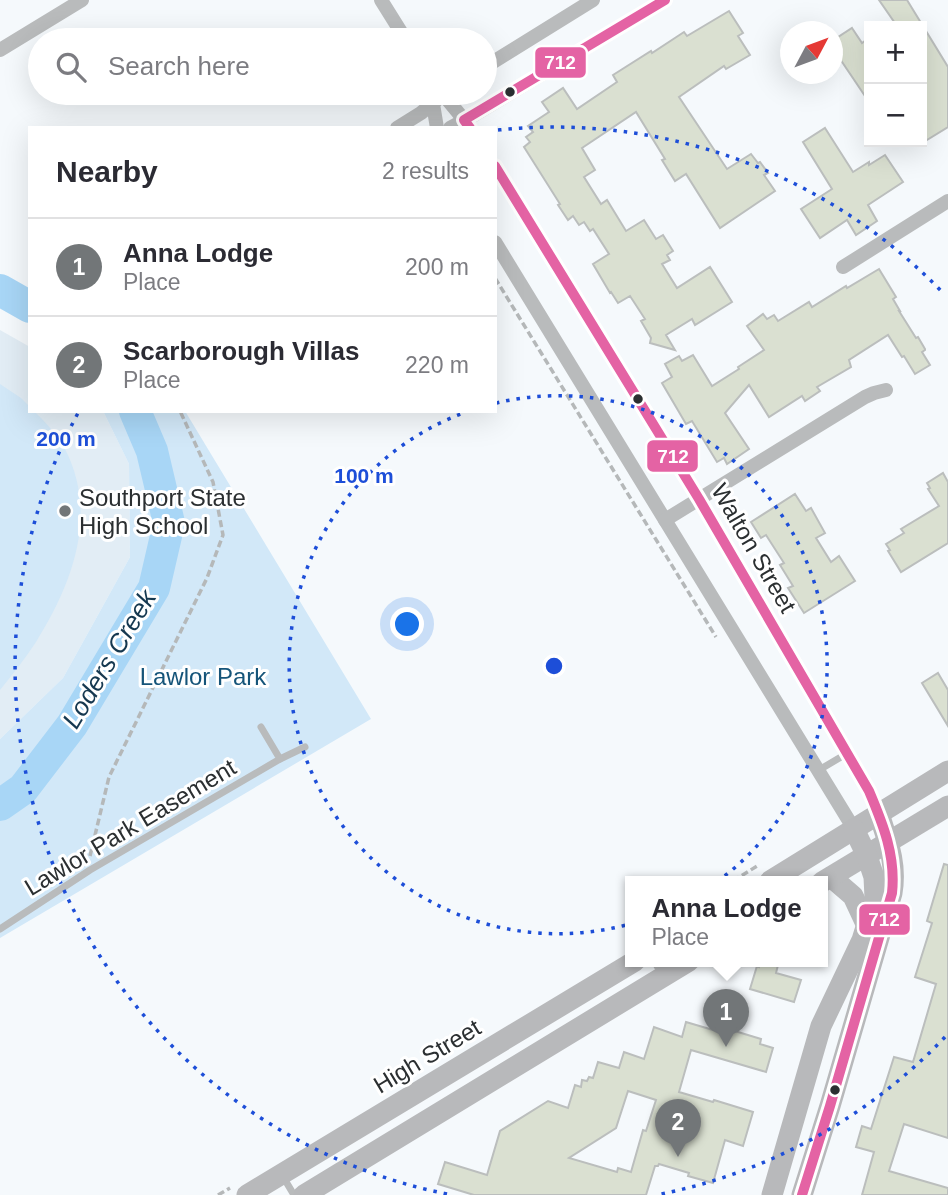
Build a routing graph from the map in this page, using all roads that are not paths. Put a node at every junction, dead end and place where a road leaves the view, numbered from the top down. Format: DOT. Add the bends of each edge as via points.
graph roads {
  1 [pos="82,0"];
  2 [pos="381,0"];
  3 [pos="593,0"];
  4 [pos="665,0"];
  5 [pos="36,28"];
  6 [pos="398,28"];
  7 [pos="28,33"];
  8 [pos="0,50"];
  9 [pos="497,59"];
  10 [pos="429,105"];
  11 [pos="438,105"];
  12 [pos="449,105"];
  13 [pos="467,124"];
  14 [pos="400,126"];
  15 [pos="437,126"];
  16 [pos="497,169"];
  17 [pos="948,201"];
  18 [pos="497,245"];
  19 [pos="843,267"];
  20 [pos="886,390"];
  21 [pos="699,499"];
  22 [pos="665,520"];
  23 [pos="261,727"];
  24 [pos="305,747"];
  25 [pos="846,754"];
  26 [pos="280,759"];
  27 [pos="819,770"];
  28 [pos="948,771"];
  29 [pos="948,806"];
  30 [pos="879,814"];
  31 [pos="854,829"];
  32 [pos="888,843"];
  33 [pos="867,856"];
  34 [pos="763,873"];
  35 [pos="828,879"];
  36 [pos="828,881"];
  37 [pos="867,926"];
  38 [pos="0,929"];
  39 [pos="625,967"];
  40 [pos="659,969"];
  41 [pos="829,1007"];
  42 [pos="856,1017"];
  43 [pos="282,1174"];
  44 [pos="247,1195"];
  45 [pos="294,1195"];
  46 [pos="304,1195"];
  47 [pos="772,1195"];
  48 [pos="802,1195"];
  1 -- 5 [label="street"];
  2 -- 6 [label="street"];
  3 -- 9 [label="street"];
  4 -- 13 [label="street"];
  7 -- 8 [label="street"];
  10 -- 14 [label="street"];
  11 -- 15 [label="street"];
  12 -- 13 [label="street"];
  16 -- 21 [label="street, Walton Street"];
  17 -- 19 [label="street"];
  18 -- 22 [label="street"];
  20 -- 21 [label="street" via="865,397"];
  21 -- 22 [label="street"];
  21 -- 25 [label="street, Walton Street"];
  22 -- 27 [label="street"];
  23 -- 26 [label="lane"];
  24 -- 26 [label="lane, Lawlor Park Easement"];
  25 -- 27 [label="lane"];
  25 -- 30 [label="street, Walton Street"];
  26 -- 38 [label="lane, Lawlor Park Easement"];
  27 -- 31 [label="street"];
  28 -- 30 [label="main road"];
  29 -- 32 [label="main road"];
  30 -- 31 [label="main road"];
  30 -- 32 [label="main road"];
  31 -- 33 [label="main road"];
  31 -- 34 [label="main road"];
  32 -- 33 [label="main road"];
  32 -- 42 [label="main road" via="894,871 892,893"];
  33 -- 35 [label="main road"];
  33 -- 37 [label="main road" via="875,890"];
  36 -- 37 [label="main road" via="853,896"];
  37 -- 41 [label="main road"];
  39 -- 43 [label="main road, High Street"];
  40 -- 46 [label="main road"];
  41 -- 42 [label="lane"];
  41 -- 47 [label="main road"];
  42 -- 48 [label="main road"];
  43 -- 44 [label="main road, High Street"];
  43 -- 45 [label="lane"];
}
